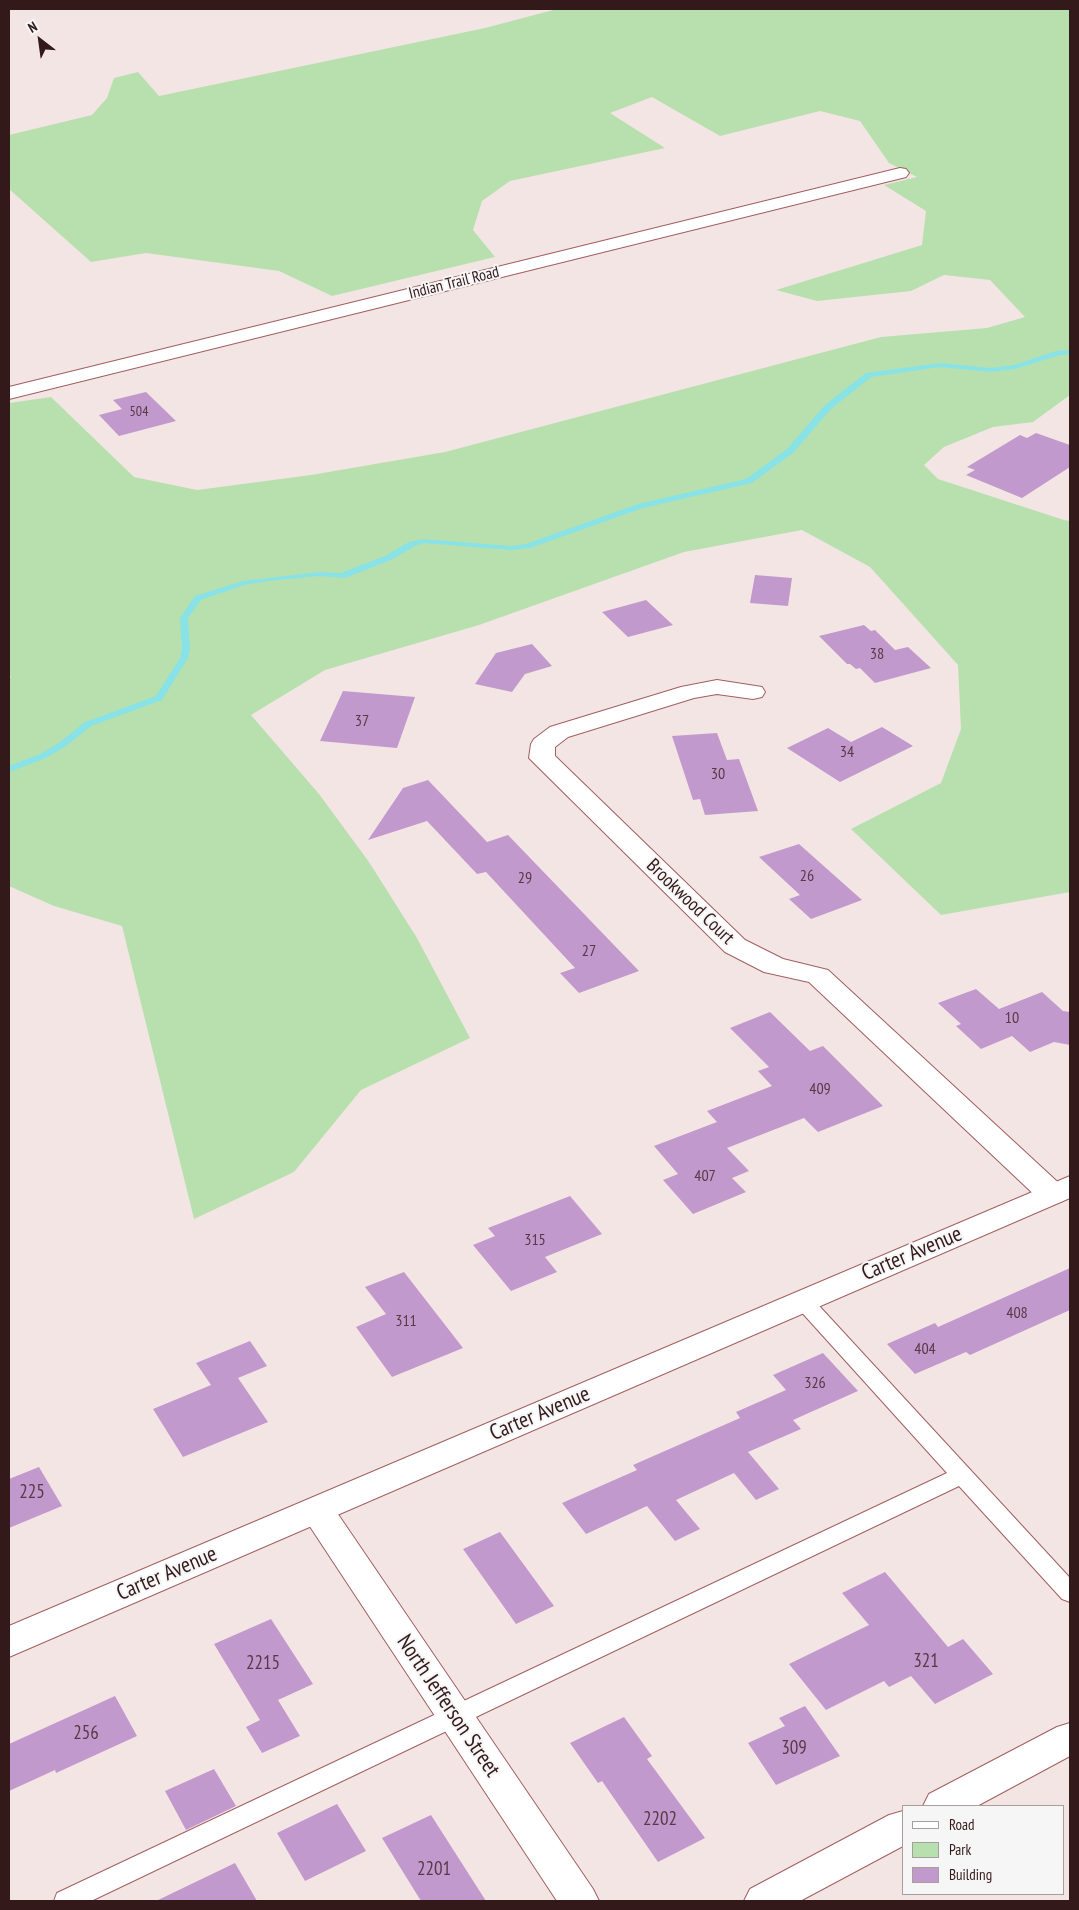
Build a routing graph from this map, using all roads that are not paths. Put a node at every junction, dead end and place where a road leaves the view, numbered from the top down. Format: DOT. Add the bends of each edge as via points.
graph roads {
  1 [pos="900,173"];
  2 [pos="9,393"];
  3 [pos="753,692"];
  4 [pos="1061,1190"];
  5 [pos="803,1301"];
  6 [pos="963,1475"];
  7 [pos="317,1510"];
  8 [pos="1070,1593"];
  9 [pos="9,1642"];
  10 [pos="455,1716"];
  11 [pos="1070,1738"];
  12 [pos="944,1805"];
  13 [pos="902,1828"];
  14 [pos="66,1901"];
  15 [pos="579,1901"];
  16 [pos="764,1901"];
  1 -- 2 [label="street, Indian Trail Road"];
  3 -- 4 [label="street, Brookwood Court" via="717,687 559,732 543,744 542,758 734,946 774,966 818,976"];
  4 -- 5 [label="street, Carter Avenue"];
  5 -- 6 [label="lane"];
  5 -- 7 [label="street, Carter Avenue"];
  6 -- 8 [label="lane"];
  6 -- 10 [label="lane"];
  7 -- 9 [label="street, Carter Avenue"];
  7 -- 10 [label="street, North Jefferson Street"];
  10 -- 14 [label="lane"];
  10 -- 15 [label="street, North Jefferson Street"];
  11 -- 12 [label="street"];
  13 -- 16 [label="street"];
}
